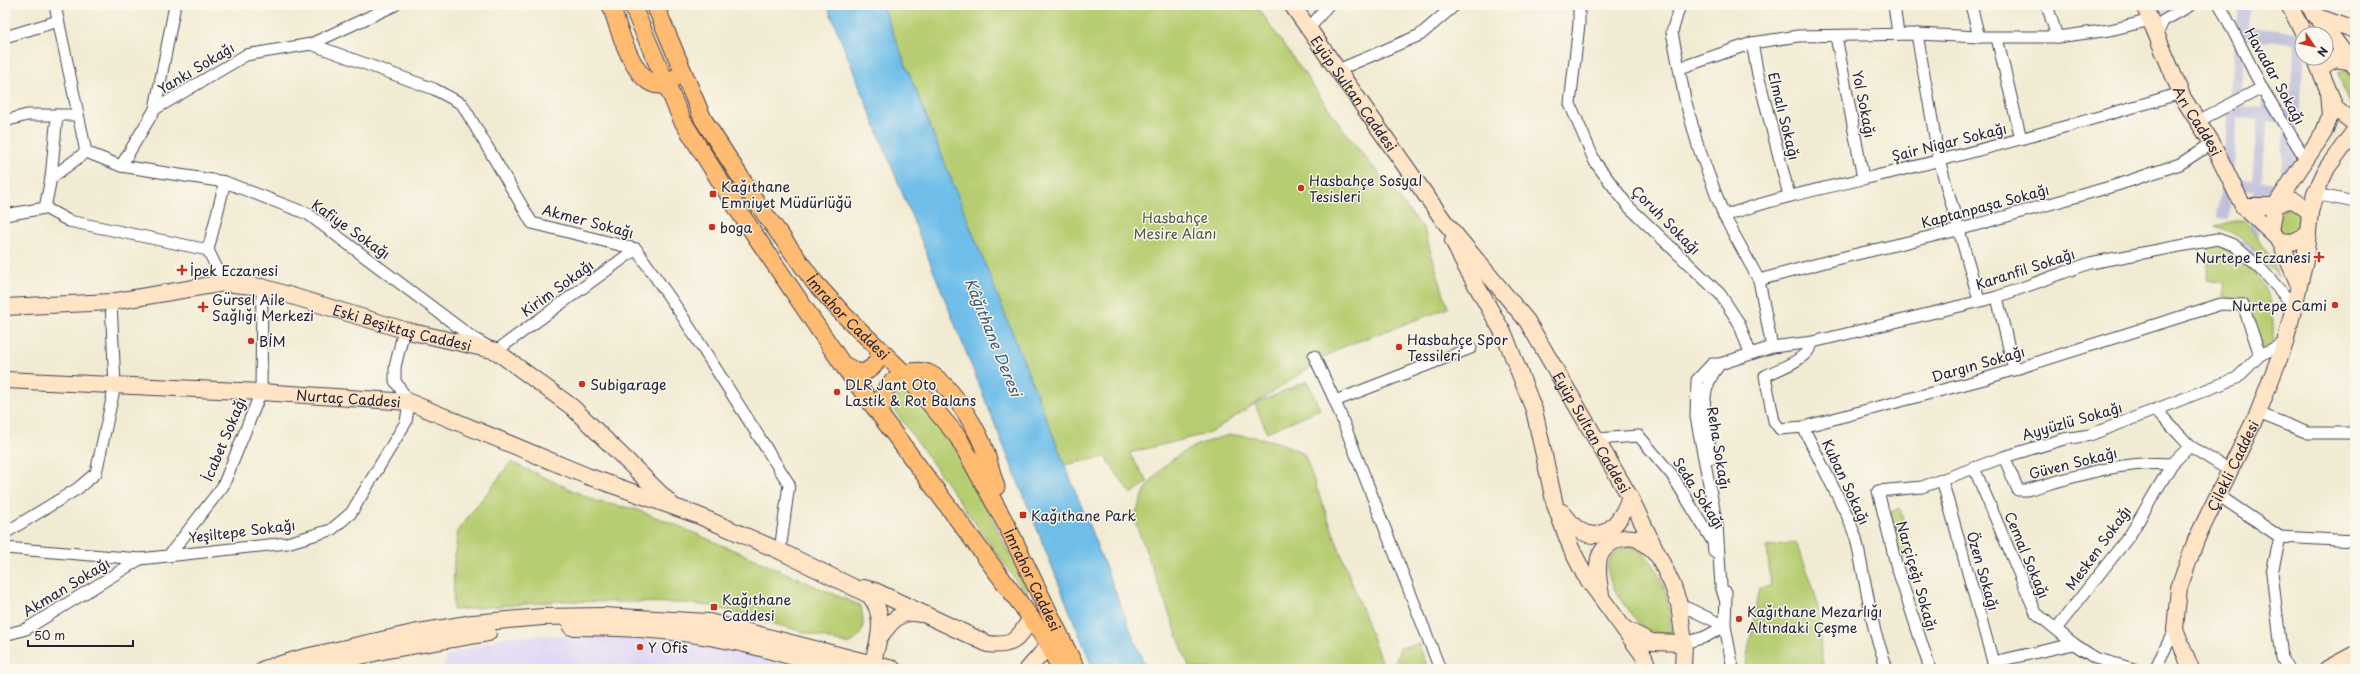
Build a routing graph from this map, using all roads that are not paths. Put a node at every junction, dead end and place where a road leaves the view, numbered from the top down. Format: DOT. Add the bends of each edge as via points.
graph roads {
  1 [pos="55,5"];
  2 [pos="175,5"];
  3 [pos="395,5"];
  4 [pos="611,5"];
  5 [pos="632,5"];
  6 [pos="655,5"];
  7 [pos="1292,5"];
  8 [pos="1328,5"];
  9 [pos="1455,5"];
  10 [pos="1578,5"];
  11 [pos="1680,5"];
  12 [pos="1894,5"];
  13 [pos="1971,5"];
  14 [pos="2047,5"];
  15 [pos="2144,5"];
  16 [pos="2191,5"];
  17 [pos="2220,5"];
  18 [pos="2290,5"];
  19 [pos="2311,10"];
  20 [pos="2150,20"];
  21 [pos="58,21"];
  22 [pos="2300,26"];
  23 [pos="1309,29"];
  24 [pos="2355,30"];
  25 [pos="1898,34"];
  26 [pos="1917,34"];
  27 [pos="2157,35"];
  28 [pos="5,36"];
  29 [pos="1836,36"];
  30 [pos="2057,37"];
  31 [pos="1979,38"];
  32 [pos="1997,38"];
  33 [pos="1752,43"];
  34 [pos="311,44"];
  35 [pos="2334,59"];
  36 [pos="2352,64"];
  37 [pos="2319,66"];
  38 [pos="1680,68"];
  39 [pos="681,70"];
  40 [pos="1338,70"];
  41 [pos="666,84"];
  42 [pos="2262,88"];
  43 [pos="2181,92"];
  44 [pos="2328,93"];
  45 [pos="155,110"];
  46 [pos="57,115"];
  47 [pos="77,115"];
  48 [pos="5,121"];
  49 [pos="2198,121"];
  50 [pos="2355,124"];
  51 [pos="2355,130"];
  52 [pos="2021,139"];
  53 [pos="2212,143"];
  54 [pos="86,152"];
  55 [pos="1939,160"];
  56 [pos="2306,160"];
  57 [pos="122,166"];
  58 [pos="51,178"];
  59 [pos="1863,178"];
  60 [pos="225,182"];
  61 [pos="2315,194"];
  62 [pos="1789,195"];
  63 [pos="2355,202"];
  64 [pos="2243,206"];
  65 [pos="2274,206"];
  66 [pos="45,208"];
  67 [pos="2310,212"];
  68 [pos="5,215"];
  69 [pos="1724,216"];
  70 [pos="1444,221"];
  71 [pos="1958,230"];
  72 [pos="2308,235"];
  73 [pos="2275,236"];
  74 [pos="636,249"];
  75 [pos="208,250"];
  76 [pos="1759,280"];
  77 [pos="224,283"];
  78 [pos="2298,283"];
  79 [pos="262,287"];
  80 [pos="1997,297"];
  81 [pos="1979,300"];
  82 [pos="111,302"];
  83 [pos="2293,305"];
  84 [pos="5,307"];
  85 [pos="404,330"];
  86 [pos="1813,342"];
  87 [pos="2285,343"];
  88 [pos="1772,347"];
  89 [pos="879,348"];
  90 [pos="1471,348"];
  91 [pos="496,351"];
  92 [pos="1750,353"];
  93 [pos="2260,355"];
  94 [pos="1314,356"];
  95 [pos="844,364"];
  96 [pos="1720,364"];
  97 [pos="2014,370"];
  98 [pos="905,374"];
  99 [pos="5,380"];
  100 [pos="115,385"];
  101 [pos="261,392"];
  102 [pos="1335,401"];
  103 [pos="409,402"];
  104 [pos="2156,410"];
  105 [pos="2258,413"];
  106 [pos="881,416"];
  107 [pos="1803,427"];
  108 [pos="2355,433"];
  109 [pos="1596,439"];
  110 [pos="612,446"];
  111 [pos="2190,446"];
  112 [pos="2004,457"];
  113 [pos="2172,464"];
  114 [pos="1974,468"];
  115 [pos="2230,471"];
  116 [pos="1942,480"];
  117 [pos="607,483"];
  118 [pos="1878,491"];
  119 [pos="2218,495"];
  120 [pos="1630,497"];
  121 [pos="1555,505"];
  122 [pos="673,506"];
  123 [pos="5,533"];
  124 [pos="2280,537"];
  125 [pos="2355,541"];
  126 [pos="5,548"];
  127 [pos="780,551"];
  128 [pos="170,554"];
  129 [pos="1659,557"];
  130 [pos="140,559"];
  131 [pos="1724,562"];
  132 [pos="850,584"];
  133 [pos="1601,599"];
  134 [pos="1679,604"];
  135 [pos="929,616"];
  136 [pos="1031,618"];
  137 [pos="1620,625"];
  138 [pos="1725,626"];
  139 [pos="2056,629"];
  140 [pos="2175,629"];
  141 [pos="5,635"];
  142 [pos="879,638"];
  143 [pos="1684,643"];
  144 [pos="2074,644"];
  145 [pos="1049,645"];
  146 [pos="2183,646"];
  147 [pos="2355,654"];
  148 [pos="867,666"];
  149 [pos="1994,666"];
  150 [pos="1070,668"];
  151 [pos="264,669"];
  152 [pos="303,669"];
  153 [pos="836,669"];
  154 [pos="893,669"];
  155 [pos="1028,669"];
  156 [pos="1440,669"];
  157 [pos="1649,669"];
  158 [pos="1683,669"];
  159 [pos="1733,669"];
  160 [pos="1887,669"];
  161 [pos="1930,669"];
  162 [pos="2134,669"];
  163 [pos="2155,669"];
  164 [pos="2191,669"];
  165 [pos="2203,669"];
  166 [pos="2288,669"];
  167 [pos="2328,669"];
  1 -- 21 [label="street"];
  2 -- 45 [label="street"];
  3 -- 34 [label="street, Yankı Sokağı"];
  4 -- 41 [label="main road" via="636,67 644,80 653,85"];
  5 -- 41 [label="main road, İmrahor Caddesi"];
  6 -- 39 [label="main road, İmrahor Caddesi"];
  7 -- 23 [label="street, Eyüp Sultan Caddesi"];
  8 -- 23 [label="street"];
  9 -- 40 [label="street" via="1420,35"];
  10 -- 92 [label="street, Çoruh Sokağı" via="1579,24 1570,104 1595,162 1628,206 1720,294 1739,323"];
  11 -- 38 [label="street" via="1672,32"];
  12 -- 25 [label="street"];
  13 -- 31 [label="street"];
  14 -- 30 [label="street"];
  15 -- 20 [label="street, Arı Caddesi"];
  16 -- 27 [label="street" via="2164,21"];
  17 -- 42 [label="street, Havadar Sokağı"];
  18 -- 22 [label="street"];
  19 -- 24 [label="street"];
  19 -- 36 [label="street"];
  20 -- 27 [label="street, Arı Caddesi"];
  20 -- 30 [label="street" via="2110,30"];
  21 -- 28 [label="street"];
  21 -- 47 [label="street"];
  23 -- 40 [label="street, Eyüp Sultan Caddesi"];
  25 -- 26 [label="street"];
  25 -- 29 [label="street"];
  26 -- 31 [label="street"];
  26 -- 55 [label="street"];
  27 -- 43 [label="street, Arı Caddesi"];
  29 -- 33 [label="street" via="1798,36"];
  29 -- 59 [label="street, Yol Sokağı"];
  30 -- 32 [label="street"];
  31 -- 32 [label="street"];
  32 -- 52 [label="street"];
  33 -- 38 [label="street"];
  33 -- 62 [label="street, Elmalı Sokağı"];
  34 -- 45 [label="street, Yankı Sokağı" via="246,55"];
  34 -- 74 [label="street, Akmer Sokağı" via="434,89 462,104 532,223"];
  35 -- 36 [label="street"];
  37 -- 44 [label="street"];
  38 -- 69 [label="street" via="1684,99"];
  39 -- 41 [label="main road"];
  39 -- 89 [label="main road, İmrahor Caddesi" via="702,119 724,155 801,266 844,315"];
  40 -- 70 [label="street, Eyüp Sultan Caddesi"];
  41 -- 95 [label="main road, İmrahor Caddesi" via="682,120 736,207"];
  42 -- 49 [label="street"];
  42 -- 56 [label="street, Havadar Sokağı"];
  43 -- 49 [label="street, Arı Caddesi"];
  43 -- 52 [label="street, Şair Nigar Sokağı"];
  44 -- 50 [label="street" via="2336,109"];
  44 -- 56 [label="street" via="2330,116 2324,132"];
  45 -- 57 [label="street, Yankı Sokağı"];
  46 -- 47 [label="street"];
  46 -- 48 [label="street" via="27,115"];
  46 -- 58 [label="street"];
  47 -- 54 [label="street"];
  49 -- 53 [label="street, Arı Caddesi"];
  51 -- 61 [label="street, Çilekli Caddesi" via="2327,168"];
  52 -- 55 [label="street, Şair Nigar Sokağı"];
  53 -- 64 [label="street, Arı Caddesi"];
  53 -- 71 [label="street, Kaptanpaşa Sokağı" via="2180,164"];
  54 -- 57 [label="street"];
  54 -- 58 [label="street"];
  55 -- 59 [label="street, Şair Nigar Sokağı"];
  55 -- 71 [label="street"];
  56 -- 65 [label="street"];
  57 -- 60 [label="street, Kafiye Sokağı"];
  58 -- 66 [label="street"];
  59 -- 62 [label="street, Şair Nigar Sokağı"];
  60 -- 75 [label="street"];
  60 -- 91 [label="street, Kafiye Sokağı" via="308,214 473,338"];
  61 -- 63 [label="street"];
  61 -- 67 [label="street, Çilekli Caddesi"];
  62 -- 69 [label="street, Şair Nigar Sokağı"];
  64 -- 65 [label="street"];
  64 -- 73 [label="street"];
  65 -- 67 [label="street" via="2288,200 2295,201"];
  65 -- 73 [label="street"];
  66 -- 68 [label="street"];
  66 -- 75 [label="street" via="69,221"];
  67 -- 72 [label="street, Çilekli Caddesi"];
  69 -- 76 [label="street"];
  70 -- 109 [label="street, Eyüp Sultan Caddesi" via="1527,321"];
  70 -- 121 [label="street, Eyüp Sultan Caddesi" via="1462,260 1505,336 1517,366 1534,410"];
  71 -- 76 [label="street, Kaptanpaşa Sokağı"];
  71 -- 81 [label="street"];
  72 -- 73 [label="street" via="2293,242"];
  72 -- 78 [label="street, Çilekli Caddesi" via="2305,261"];
  73 -- 78 [label="street"];
  74 -- 91 [label="street, Kirim Sokağı"];
  74 -- 127 [label="street, Akmer Sokağı" via="683,317 789,484"];
  75 -- 77 [label="street"];
  76 -- 88 [label="street"];
  77 -- 79 [label="street, Eski Beşiktaş Caddesi"];
  77 -- 82 [label="street, Eski Beşiktaş Caddesi"];
  78 -- 83 [label="street, Çilekli Caddesi"];
  79 -- 85 [label="street, Eski Beşiktaş Caddesi"];
  79 -- 101 [label="street"];
  80 -- 81 [label="street, Karanfil Sokağı"];
  80 -- 83 [label="street, Karanfil Sokağı" via="2090,263 2217,239 2234,245 2262,270"];
  80 -- 97 [label="street"];
  81 -- 86 [label="street, Karanfil Sokağı"];
  82 -- 84 [label="street, Eski Beşiktaş Caddesi"];
  82 -- 100 [label="street"];
  83 -- 87 [label="street, Çilekli Caddesi"];
  85 -- 91 [label="street, Eski Beşiktaş Caddesi"];
  85 -- 103 [label="street" via="395,367 395,382"];
  86 -- 88 [label="street, Karanfil Sokağı"];
  86 -- 107 [label="street, Dargın Sokağı" via="1809,352 1801,358 1766,376 1774,421 1780,429"];
  87 -- 93 [label="street, Ayyüzlü Sokağı"];
  87 -- 105 [label="street, Çilekli Caddesi"];
  88 -- 92 [label="street, Karanfil Sokağı"];
  89 -- 95 [label="main road" via="878,361 863,373"];
  89 -- 98 [label="main road, İmrahor Caddesi"];
  90 -- 102 [label="street"];
  91 -- 110 [label="street, Eski Beşiktaş Caddesi" via="572,407"];
  92 -- 96 [label="street, Karanfil Sokağı"];
  93 -- 97 [label="street, Dargın Sokağı" via="2243,305 2221,304"];
  93 -- 104 [label="street, Ayyüzlü Sokağı" via="2237,378"];
  94 -- 102 [label="street"];
  95 -- 106 [label="main road, İmrahor Caddesi"];
  96 -- 131 [label="street, Reha Sokağı" via="1712,364 1697,380 1696,410"];
  97 -- 107 [label="street, Dargın Sokağı"];
  98 -- 106 [label="main road" via="889,383 885,389"];
  98 -- 150 [label="main road, İmrahor Caddesi" via="928,373 940,381 972,424 982,443 1007,526"];
  99 -- 100 [label="street, Nurtaç Caddesi"];
  100 -- 101 [label="street, Nurtaç Caddesi"];
  100 -- 123 [label="street" via="96,473 77,489"];
  101 -- 103 [label="street, Nurtaç Caddesi"];
  101 -- 128 [label="street, İcabet Sokağı" via="223,486"];
  102 -- 156 [label="street"];
  103 -- 117 [label="street, Nurtaç Caddesi"];
  103 -- 128 [label="street, Yeşiltepe Sokağı" via="406,422 351,513 331,530 287,543"];
  104 -- 111 [label="street"];
  104 -- 112 [label="street, Ayyüzlü Sokağı" via="2090,435 2064,439"];
  105 -- 108 [label="street" via="2308,433"];
  105 -- 115 [label="street, Çilekli Caddesi"];
  106 -- 136 [label="main road, İmrahor Caddesi"];
  107 -- 160 [label="street, Kuban Sokağı" via="1856,538 1875,632"];
  109 -- 120 [label="street, Eyüp Sultan Caddesi"];
  109 -- 131 [label="street, Seda Sokağı" via="1639,436 1672,475 1713,542 1714,553"];
  110 -- 117 [label="street" via="624,472 621,483"];
  110 -- 122 [label="street, Eski Beşiktaş Caddesi"];
  111 -- 113 [label="street, Mesken Sokağı"];
  111 -- 115 [label="street"];
  112 -- 113 [label="street, Güven Sokağı" via="2018,490 2027,490 2116,466 2151,462"];
  112 -- 114 [label="street, Ayyüzlü Sokağı"];
  113 -- 139 [label="street, Mesken Sokağı" via="2130,535"];
  114 -- 116 [label="street, Ayyüzlü Sokağı"];
  114 -- 139 [label="street, Cemal Sokağı" via="2036,613"];
  115 -- 119 [label="street, Çilekli Caddesi"];
  116 -- 118 [label="street, Ayyüzlü Sokağı" via="1922,487"];
  116 -- 149 [label="street, Özen Sokağı"];
  117 -- 122 [label="street, Nurtaç Caddesi"];
  118 -- 161 [label="street, Narçiçeğı Sokağı" via="1896,564"];
  119 -- 124 [label="street"];
  119 -- 140 [label="street, Çilekli Caddesi" via="2196,540 2178,588"];
  120 -- 121 [label="street" via="1624,513 1616,524 1605,532 1592,534 1579,530"];
  120 -- 129 [label="street, Eyüp Sultan Caddesi"];
  121 -- 133 [label="street, Eyüp Sultan Caddesi" via="1571,548"];
  122 -- 127 [label="street, Nurtaç Caddesi"];
  124 -- 125 [label="street"];
  124 -- 166 [label="street" via="2272,573 2282,658"];
  126 -- 130 [label="street, Yeşiltepe Sokağı"];
  127 -- 132 [label="street, Nurtaç Caddesi"];
  128 -- 130 [label="street, Yeşiltepe Sokağı"];
  129 -- 133 [label="street" via="1634,538 1620,539 1608,545 1600,557 1597,570"];
  129 -- 134 [label="street, Eyüp Sultan Caddesi"];
  130 -- 141 [label="street, Akman Sokağı" via="26,629"];
  131 -- 138 [label="street, Reha Sokağı" via="1721,586 1725,599"];
  132 -- 135 [label="street" via="876,591"];
  132 -- 142 [label="street" via="869,595 874,601 880,621"];
  133 -- 137 [label="street, Eyüp Sultan Caddesi"];
  134 -- 138 [label="street"];
  134 -- 143 [label="street, Eyüp Sultan Caddesi"];
  135 -- 136 [label="street" via="988,644 1002,646 1015,640"];
  135 -- 142 [label="street" via="907,613 897,616"];
  136 -- 145 [label="main road, İmrahor Caddesi"];
  137 -- 143 [label="street" via="1651,642"];
  137 -- 157 [label="street, Eyüp Sultan Caddesi"];
  138 -- 143 [label="street" via="1705,638"];
  138 -- 159 [label="street, Reha Sokağı"];
  139 -- 144 [label="street, Cemal Sokağı"];
  140 -- 146 [label="street, Çilekli Caddesi"];
  140 -- 163 [label="street"];
  142 -- 148 [label="street"];
  143 -- 158 [label="street, Eyüp Sultan Caddesi"];
  144 -- 149 [label="street"];
  144 -- 162 [label="street, Cemal Sokağı" via="2095,658"];
  145 -- 150 [label="main road, İmrahor Caddesi"];
  145 -- 155 [label="street"];
  146 -- 164 [label="street, Çilekli Caddesi"];
  146 -- 165 [label="street, Çilekli Caddesi"];
  147 -- 167 [label="street"];
  148 -- 151 [label="street" via="709,622 602,616 542,617 473,623 305,656"];
  148 -- 154 [label="street"];
  152 -- 153 [label="street" via="474,634 544,627 579,627 709,637"];
}
